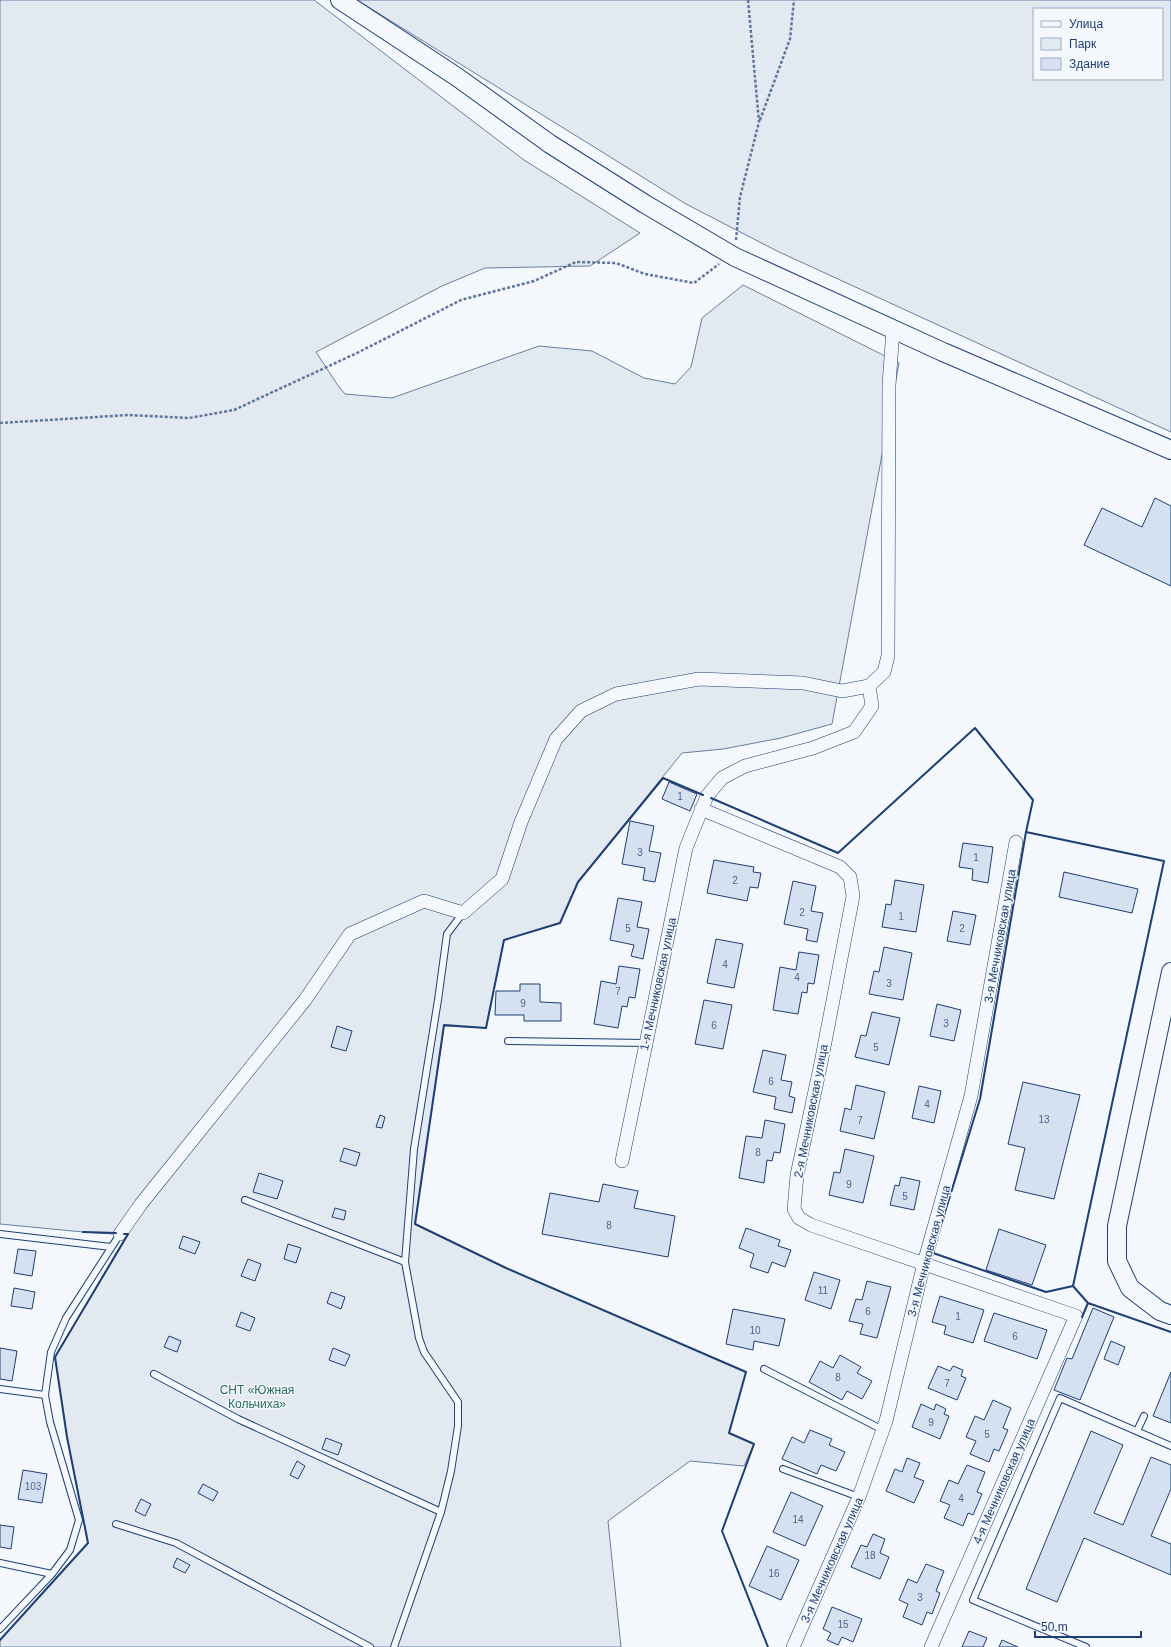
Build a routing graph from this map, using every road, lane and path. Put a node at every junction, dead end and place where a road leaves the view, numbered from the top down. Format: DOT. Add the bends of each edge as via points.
graph roads {
  1 [pos="340,0"];
  2 [pos="748,0"];
  3 [pos="794,0"];
  4 [pos="759,122"];
  5 [pos="732,255"];
  6 [pos="893,329"];
  7 [pos="0,423"];
  8 [pos="1171,450"];
  9 [pos="870,686"];
  10 [pos="701,809"];
  11 [pos="1016,842"];
  12 [pos="463,913"];
  13 [pos="1171,972"];
  14 [pos="508,1041"];
  15 [pos="646,1043"];
  16 [pos="622,1161"];
  17 [pos="245,1200"];
  18 [pos="0,1234"];
  19 [pos="120,1234"];
  20 [pos="111,1247"];
  21 [pos="405,1262"];
  22 [pos="924,1263"];
  23 [pos="1171,1315"];
  24 [pos="1076,1316"];
  25 [pos="764,1369"];
  26 [pos="154,1374"];
  27 [pos="0,1389"];
  28 [pos="45,1394"];
  29 [pos="1144,1416"];
  30 [pos="884,1430"];
  31 [pos="1137,1431"];
  32 [pos="1171,1446"];
  33 [pos="783,1470"];
  34 [pos="859,1497"];
  35 [pos="441,1512"];
  36 [pos="116,1524"];
  37 [pos="0,1562"];
  38 [pos="52,1574"];
  39 [pos="0,1629"];
  40 [pos="370,1647"];
  41 [pos="394,1647"];
  42 [pos="793,1647"];
  43 [pos="931,1647"];
  44 [pos="1086,1647"];
  1 -- 5 [label="main road" via="457,77 550,144"];
  2 -- 4 [label="path"];
  3 -- 4 [label="path" via="790,39"];
  4 -- 5 [label="path" via="740,197"];
  5 -- 6 [label="main road"];
  5 -- 7 [label="path" via="694,283 646,274 616,263 576,262 534,281 461,300 234,410 189,418 128,415"];
  6 -- 8 [label="main road"];
  6 -- 9 [label="street" via="890,385 888,656 884,672"];
  9 -- 10 [label="street, 1-я Мечниковская улица" via="872,706 854,732 813,748 745,766 722,778 707,796"];
  9 -- 12 [label="street" via="842,690 803,683 699,679 616,694 582,711 556,739 521,822 502,879"];
  10 -- 15 [label="street, 1-я Мечниковская улица" via="686,848"];
  10 -- 22 [label="street, 2-я Мечниковская улица" via="840,867 850,877 853,896 798,1175 794,1209 800,1218 810,1225"];
  11 -- 22 [label="street, 3-я Мечниковская улица" via="971,1096"];
  12 -- 19 [label="street" via="424,901 350,934 304,1000 141,1204"];
  12 -- 21 [label="lane" via="447,934 414,1149"];
  13 -- 23 [label="main road" via="1117,1226 1118,1261 1130,1288 1160,1311"];
  14 -- 15 [label="lane"];
  15 -- 16 [label="street, 1-я Мечниковская улица"];
  17 -- 21 [label="lane"];
  18 -- 20 [label="lane"];
  19 -- 20 [label="lane"];
  20 -- 28 [label="lane" via="66,1318 51,1352"];
  21 -- 35 [label="lane" via="419,1338 424,1352 458,1402 458,1426"];
  22 -- 24 [label="street, 2-я Мечниковская улица"];
  22 -- 30 [label="street, 3-я Мечниковская улица"];
  24 -- 43 [label="street, 4-я Мечниковская улица"];
  25 -- 30 [label="lane"];
  26 -- 35 [label="lane" via="238,1419"];
  27 -- 28 [label="lane"];
  28 -- 38 [label="lane" via="50,1422 78,1520 70,1550"];
  29 -- 31 [label="lane"];
  30 -- 34 [label="street, 3-я Мечниковская улица"];
  31 -- 32 [label="lane"];
  31 -- 44 [label="lane" via="1060,1398 973,1600"];
  33 -- 34 [label="lane"];
  34 -- 42 [label="street, 3-я Мечниковская улица"];
  35 -- 41 [label="lane"];
  36 -- 40 [label="lane" via="176,1543"];
  37 -- 38 [label="lane"];
  38 -- 39 [label="lane"];
}
